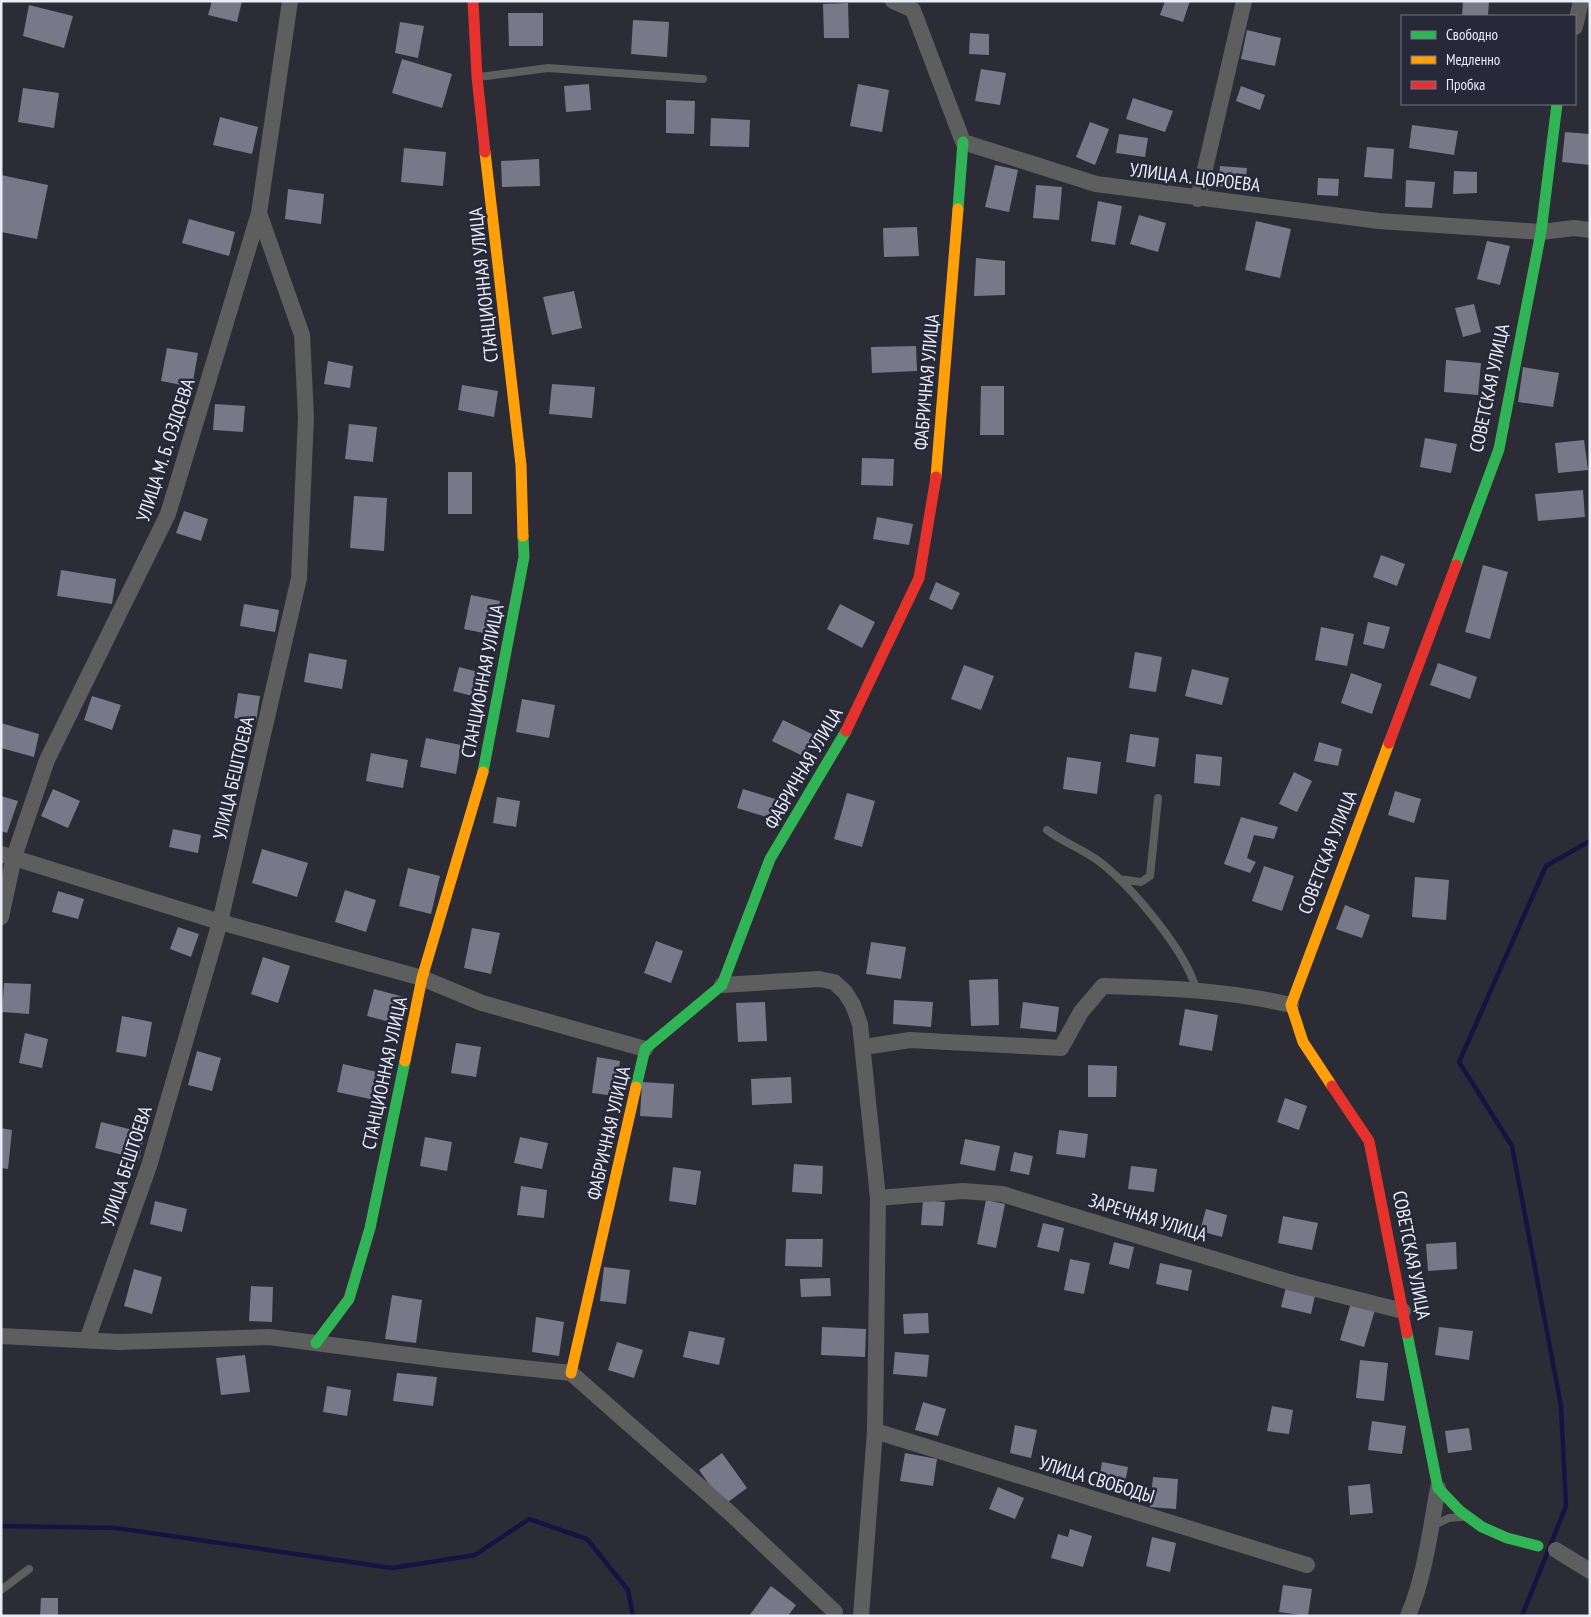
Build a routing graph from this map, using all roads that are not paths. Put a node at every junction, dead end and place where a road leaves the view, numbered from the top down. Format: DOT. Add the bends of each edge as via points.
graph roads {
  1 [pos="290,1"];
  2 [pos="473,1"];
  3 [pos="893,1"];
  4 [pos="1244,1"];
  5 [pos="1581,1"];
  6 [pos="1576,23"];
  7 [pos="477,77"];
  8 [pos="703,79"];
  9 [pos="1556,105"];
  10 [pos="963,142"];
  11 [pos="1198,199"];
  12 [pos="258,213"];
  13 [pos="1590,230"];
  14 [pos="1541,232"];
  15 [pos="1158,798"];
  16 [pos="1047,830"];
  17 [pos="8,855"];
  18 [pos="1118,879"];
  19 [pos="1,918"];
  20 [pos="220,922"];
  21 [pos="422,978"];
  22 [pos="722,985"];
  23 [pos="1196,989"];
  24 [pos="1291,1005"];
  25 [pos="864,1047"];
  26 [pos="645,1049"];
  27 [pos="878,1198"];
  28 [pos="1403,1310"];
  29 [pos="1,1336"];
  30 [pos="87,1340"];
  31 [pos="316,1342"];
  32 [pos="571,1373"];
  33 [pos="876,1431"];
  34 [pos="1438,1488"];
  35 [pos="1466,1517"];
  36 [pos="1431,1527"];
  37 [pos="1538,1546"];
  38 [pos="1556,1550"];
  39 [pos="1307,1564"];
  40 [pos="29,1569"];
  41 [pos="1590,1570"];
  42 [pos="1,1590"];
  43 [pos="836,1612"];
  44 [pos="860,1616"];
  45 [pos="1408,1616"];
  1 -- 12 [label="street, УЛИЦА М. Б. ОЗДОЕВА"];
  2 -- 7 [label="street, СТАНЦИОННАЯ УЛИЦА"];
  3 -- 10 [label="street" via="913,10"];
  4 -- 11 [label="street"];
  5 -- 6 [label="street"];
  7 -- 8 [label="lane" via="548,68"];
  7 -- 21 [label="street, СТАНЦИОННАЯ УЛИЦА" via="521,465 524,557 482,779"];
  9 -- 14 [label="street, СОВЕТСКАЯ УЛИЦА"];
  10 -- 11 [label="street, УЛИЦА А. ЦОРОЕВА" via="1096,184"];
  10 -- 22 [label="street, ФАБРИЧНАЯ УЛИЦА" via="935,492 919,578 854,716 770,859"];
  11 -- 14 [label="street, УЛИЦА А. ЦОРОЕВА" via="1379,221"];
  12 -- 17 [label="street, УЛИЦА М. Б. ОЗДОЕВА" via="168,514 47,760"];
  12 -- 20 [label="street, УЛИЦА БЕШТОЕВА" via="302,335 306,417 299,578"];
  13 -- 14 [label="street, УЛИЦА А. ЦОРОЕВА" via="1574,228"];
  14 -- 24 [label="street, СОВЕТСКАЯ УЛИЦА" via="1499,448"];
  15 -- 18 [label="lane" via="1150,876 1141,882"];
  16 -- 18 [label="lane" via="1090,855"];
  17 -- 19 [label="street, УЛИЦА М. Б. ОЗДОЕВА"];
  17 -- 20 [label="street"];
  18 -- 23 [label="lane" via="1182,955"];
  20 -- 21 [label="street"];
  20 -- 30 [label="street, УЛИЦА БЕШТОЕВА" via="149,1166"];
  21 -- 26 [label="street" via="482,1004"];
  21 -- 31 [label="street, СТАНЦИОННАЯ УЛИЦА" via="367,1237 349,1299"];
  22 -- 25 [label="street" via="834,982 853,1005"];
  22 -- 26 [label="street, ФАБРИЧНАЯ УЛИЦА"];
  23 -- 24 [label="street" via="1245,994"];
  23 -- 25 [label="street" via="1103,986 1081,1012 1061,1048 910,1040"];
  24 -- 28 [label="street, СОВЕТСКАЯ УЛИЦА" via="1303,1042 1369,1141"];
  25 -- 27 [label="street"];
  26 -- 32 [label="street, ФАБРИЧНАЯ УЛИЦА"];
  27 -- 28 [label="street, ЗАРЕЧНАЯ УЛИЦА" via="963,1191 1002,1194 1292,1283"];
  27 -- 33 [label="street"];
  28 -- 34 [label="street, СОВЕТСКАЯ УЛИЦА"];
  29 -- 30 [label="street"];
  30 -- 31 [label="street" via="119,1342 269,1336"];
  31 -- 32 [label="street"];
  32 -- 43 [label="street" via="730,1513"];
  33 -- 39 [label="street, УЛИЦА СВОБОДЫ"];
  33 -- 44 [label="street"];
  34 -- 35 [label="street"];
  34 -- 36 [label="street"];
  35 -- 36 [label="lane" via="1449,1518"];
  35 -- 37 [label="street" via="1499,1536"];
  36 -- 45 [label="street" via="1415,1600"];
  38 -- 41 [label="street"];
  40 -- 42 [label="lane"];
}
